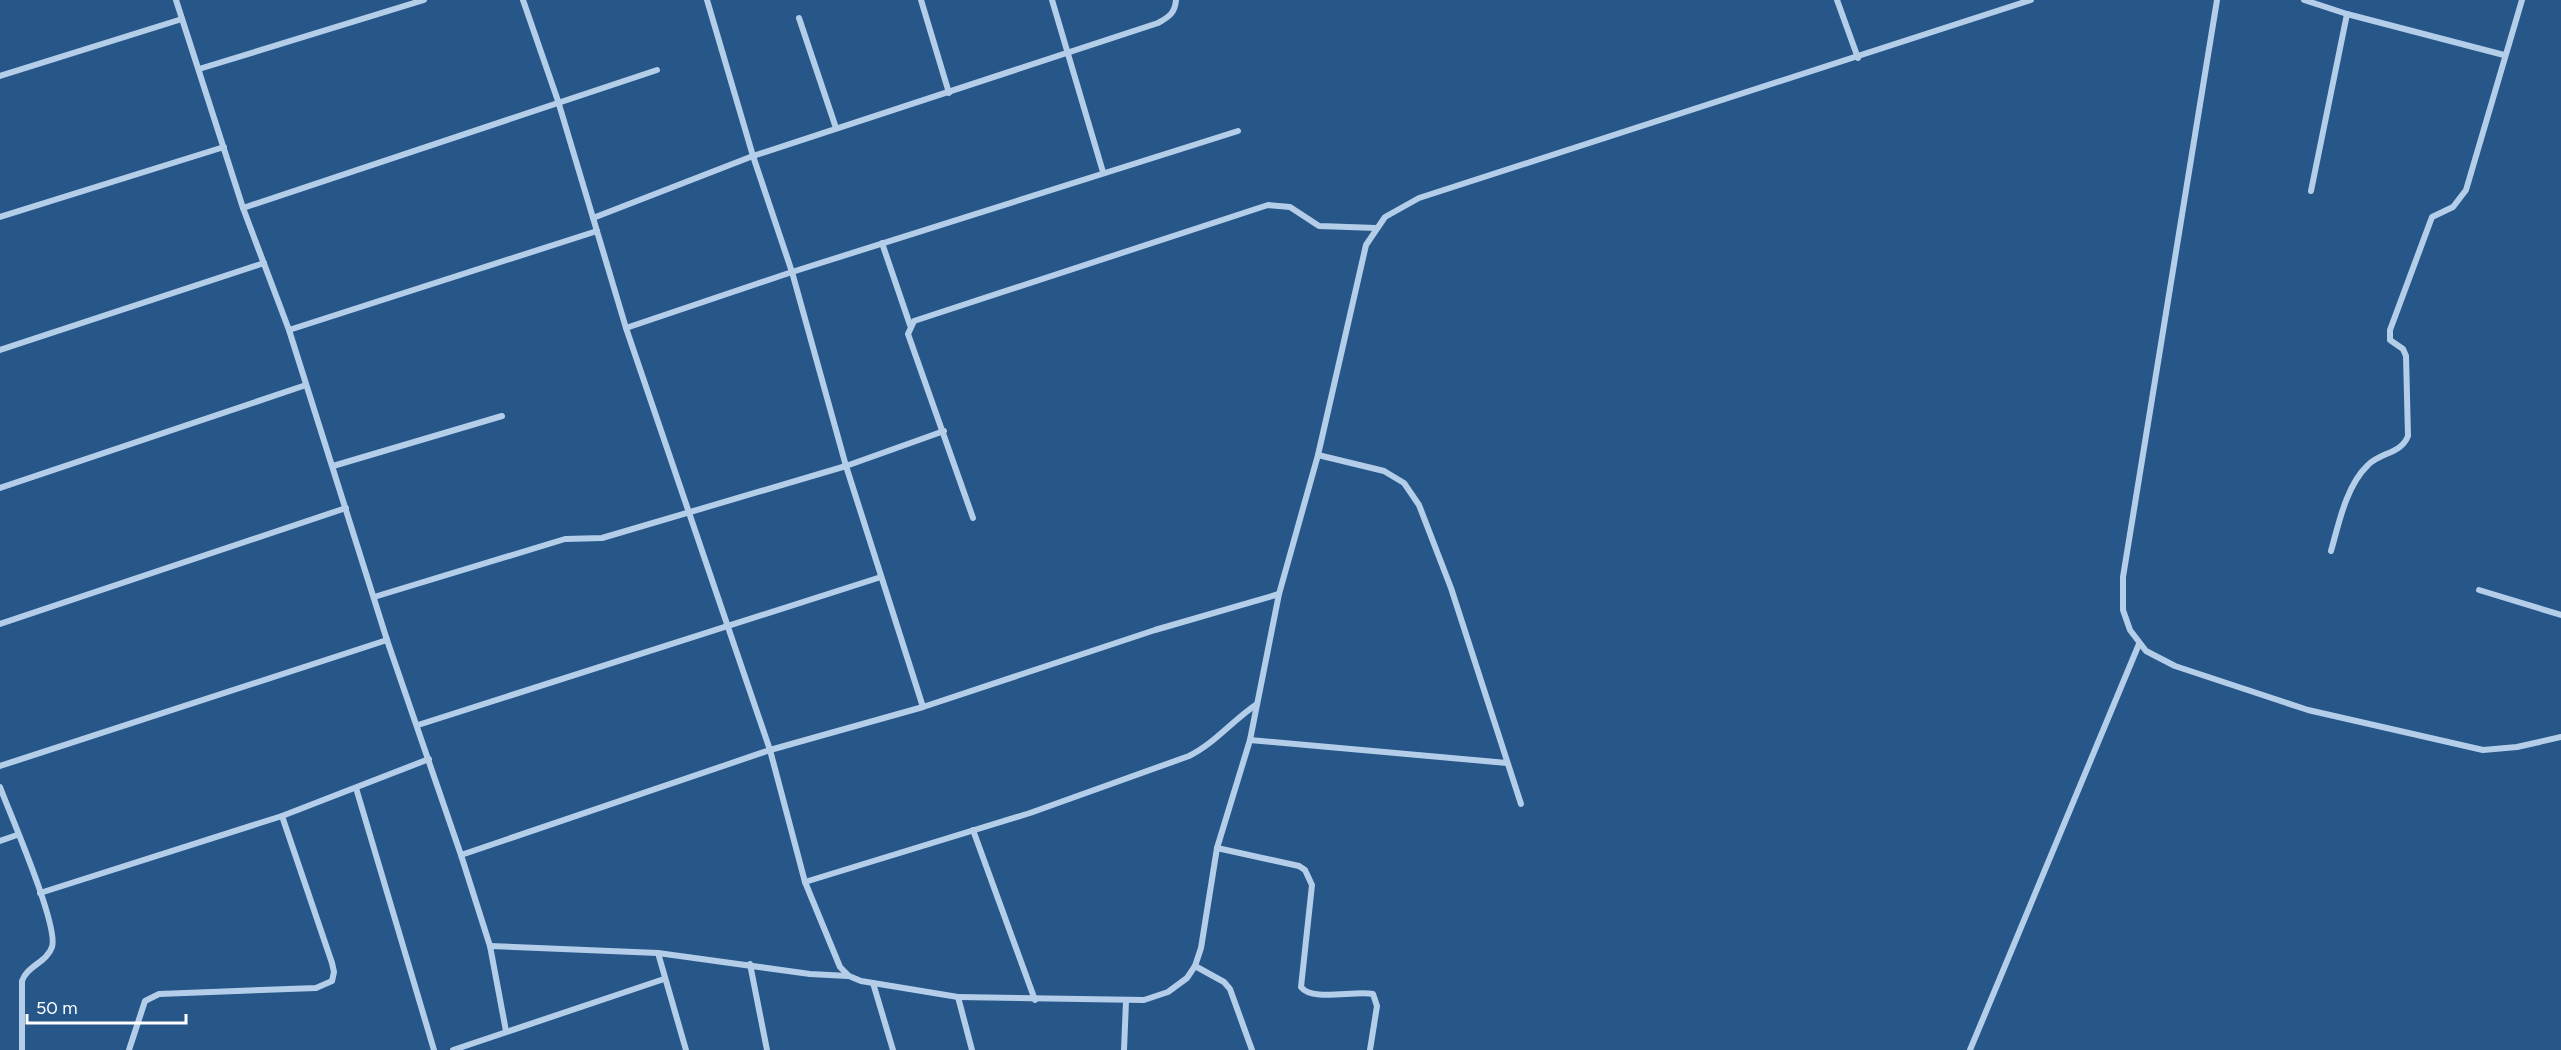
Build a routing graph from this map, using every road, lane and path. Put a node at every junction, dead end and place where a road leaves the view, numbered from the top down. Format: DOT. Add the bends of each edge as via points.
graph roads {
  1 [pos="176,0"];
  2 [pos="424,0"];
  3 [pos="523,0"];
  4 [pos="707,0"];
  5 [pos="921,0"];
  6 [pos="1052,0"];
  7 [pos="1176,0"];
  8 [pos="1837,0"];
  9 [pos="2031,0"];
  10 [pos="2217,0"];
  11 [pos="2304,0"];
  12 [pos="2522,0"];
  13 [pos="2347,14"];
  14 [pos="799,18"];
  15 [pos="182,19"];
  16 [pos="1069,51"];
  17 [pos="2504,55"];
  18 [pos="1857,58"];
  19 [pos="199,69"];
  20 [pos="657,70"];
  21 [pos="0,76"];
  22 [pos="949,93"];
  23 [pos="558,101"];
  24 [pos="836,128"];
  25 [pos="1238,131"];
  26 [pos="224,147"];
  27 [pos="753,156"];
  28 [pos="1103,172"];
  29 [pos="2311,191"];
  30 [pos="243,208"];
  31 [pos="0,217"];
  32 [pos="593,218"];
  33 [pos="1376,228"];
  34 [pos="597,231"];
  35 [pos="882,243"];
  36 [pos="264,263"];
  37 [pos="792,272"];
  38 [pos="910,326"];
  39 [pos="626,328"];
  40 [pos="289,330"];
  41 [pos="0,350"];
  42 [pos="306,385"];
  43 [pos="502,416"];
  44 [pos="944,431"];
  45 [pos="1318,455"];
  46 [pos="333,466"];
  47 [pos="846,466"];
  48 [pos="0,488"];
  49 [pos="346,508"];
  50 [pos="689,511"];
  51 [pos="973,518"];
  52 [pos="2331,551"];
  53 [pos="881,578"];
  54 [pos="2480,590"];
  55 [pos="1279,594"];
  56 [pos="374,597"];
  57 [pos="2561,615"];
  58 [pos="0,624"];
  59 [pos="727,625"];
  60 [pos="387,640"];
  61 [pos="2139,644"];
  62 [pos="1257,704"];
  63 [pos="922,708"];
  64 [pos="418,725"];
  65 [pos="2561,737"];
  66 [pos="1250,740"];
  67 [pos="770,750"];
  68 [pos="429,759"];
  69 [pos="1507,763"];
  70 [pos="0,766"];
  71 [pos="0,788"];
  72 [pos="356,788"];
  73 [pos="1521,804"];
  74 [pos="282,816"];
  75 [pos="973,830"];
  76 [pos="17,835"];
  77 [pos="0,841"];
  78 [pos="1217,848"];
  79 [pos="461,855"];
  80 [pos="805,882"];
  81 [pos="40,892"];
  82 [pos="490,946"];
  83 [pos="658,953"];
  84 [pos="750,964"];
  85 [pos="1195,966"];
  86 [pos="849,976"];
  87 [pos="664,979"];
  88 [pos="873,983"];
  89 [pos="958,997"];
  90 [pos="1035,1000"];
  91 [pos="1126,1001"];
  92 [pos="506,1030"];
  93 [pos="22,1050"];
  94 [pos="129,1050"];
  95 [pos="434,1050"];
  96 [pos="453,1050"];
  97 [pos="686,1050"];
  98 [pos="767,1050"];
  99 [pos="893,1050"];
  100 [pos="972,1050"];
  101 [pos="1124,1050"];
  102 [pos="1252,1050"];
  103 [pos="1370,1050"];
  104 [pos="1970,1050"];
  1 -- 15 [label="street"];
  2 -- 19 [label="street"];
  3 -- 23 [label="street"];
  4 -- 27 [label="street"];
  5 -- 22 [label="street"];
  6 -- 16 [label="street"];
  7 -- 16 [label="street" via="1169,17"];
  8 -- 18 [label="street"];
  9 -- 18 [label="street"];
  10 -- 61 [label="street" via="2123,577 2123,610"];
  11 -- 13 [label="street"];
  12 -- 17 [label="street"];
  13 -- 17 [label="street"];
  13 -- 29 [label="street"];
  14 -- 24 [label="street"];
  15 -- 19 [label="street"];
  15 -- 21 [label="street"];
  16 -- 22 [label="street"];
  16 -- 28 [label="street"];
  17 -- 52 [label="street" via="2466,190 2453,207 2432,217 2390,330 2390,340 2406,356 2408,436 2403,446 2374,459 2360,474 2340,517"];
  18 -- 33 [label="street" via="1419,198 1385,217"];
  19 -- 26 [label="street"];
  20 -- 23 [label="street"];
  22 -- 24 [label="street"];
  23 -- 30 [label="street"];
  23 -- 32 [label="street"];
  24 -- 27 [label="street"];
  25 -- 28 [label="street" via="1127,168"];
  26 -- 30 [label="street"];
  26 -- 31 [label="street"];
  27 -- 32 [label="street"];
  27 -- 37 [label="street"];
  28 -- 35 [label="street"];
  30 -- 36 [label="street"];
  32 -- 34 [label="street"];
  33 -- 38 [label="street" via="1319,226 1290,207 1268,205 922,317"];
  33 -- 45 [label="street" via="1366,245"];
  34 -- 39 [label="street"];
  34 -- 40 [label="street"];
  35 -- 37 [label="street"];
  35 -- 38 [label="street"];
  36 -- 40 [label="street"];
  36 -- 41 [label="street"];
  37 -- 39 [label="street"];
  37 -- 47 [label="street"];
  38 -- 44 [label="street" via="908,334"];
  39 -- 50 [label="street"];
  40 -- 42 [label="street"];
  42 -- 46 [label="street"];
  42 -- 48 [label="street"];
  43 -- 46 [label="street"];
  44 -- 47 [label="street"];
  44 -- 51 [label="street"];
  45 -- 55 [label="street"];
  45 -- 69 [label="street" via="1384,471 1413,493 1451,588"];
  46 -- 49 [label="street"];
  47 -- 50 [label="street"];
  47 -- 53 [label="street"];
  49 -- 56 [label="street"];
  49 -- 58 [label="street"];
  50 -- 56 [label="street" via="602,538 565,539"];
  50 -- 59 [label="street"];
  53 -- 59 [label="street"];
  53 -- 63 [label="street"];
  54 -- 57 [label="street"];
  55 -- 62 [label="street"];
  55 -- 63 [label="street" via="1155,630"];
  56 -- 60 [label="street"];
  59 -- 64 [label="street"];
  59 -- 67 [label="street"];
  60 -- 64 [label="street"];
  60 -- 70 [label="street"];
  61 -- 65 [label="street" via="2160,660 2271,700 2472,748 2502,749"];
  61 -- 104 [label="street"];
  62 -- 66 [label="street"];
  62 -- 75 [label="street" via="1232,721 1208,746 1189,756"];
  63 -- 67 [label="street"];
  64 -- 68 [label="street"];
  66 -- 69 [label="street"];
  66 -- 78 [label="street"];
  67 -- 79 [label="street"];
  67 -- 80 [label="street"];
  68 -- 72 [label="street"];
  68 -- 79 [label="street"];
  69 -- 73 [label="street"];
  71 -- 76 [label="street"];
  72 -- 74 [label="street"];
  72 -- 95 [label="street"];
  74 -- 81 [label="street"];
  74 -- 94 [label="street" via="332,963 332,981 316,988 159,994 146,1001"];
  75 -- 80 [label="street"];
  75 -- 90 [label="street"];
  76 -- 77 [label="street"];
  76 -- 81 [label="street"];
  78 -- 85 [label="street"];
  78 -- 103 [label="street" via="1305,870 1312,885 1301,987 1309,993 1372,994 1377,1006"];
  79 -- 82 [label="street"];
  80 -- 86 [label="street" via="840,967"];
  81 -- 93 [label="street" via="53,945 22,981"];
  82 -- 83 [label="street"];
  82 -- 92 [label="street"];
  83 -- 84 [label="street"];
  83 -- 87 [label="street"];
  84 -- 86 [label="street"];
  84 -- 98 [label="street"];
  85 -- 91 [label="street" via="1187,978 1168,992"];
  85 -- 102 [label="street" via="1230,989"];
  86 -- 88 [label="street"];
  87 -- 92 [label="street"];
  87 -- 97 [label="street"];
  88 -- 89 [label="street"];
  88 -- 99 [label="street"];
  89 -- 90 [label="street"];
  89 -- 100 [label="street"];
  90 -- 91 [label="street"];
  91 -- 101 [label="street"];
  92 -- 96 [label="street"];
}
